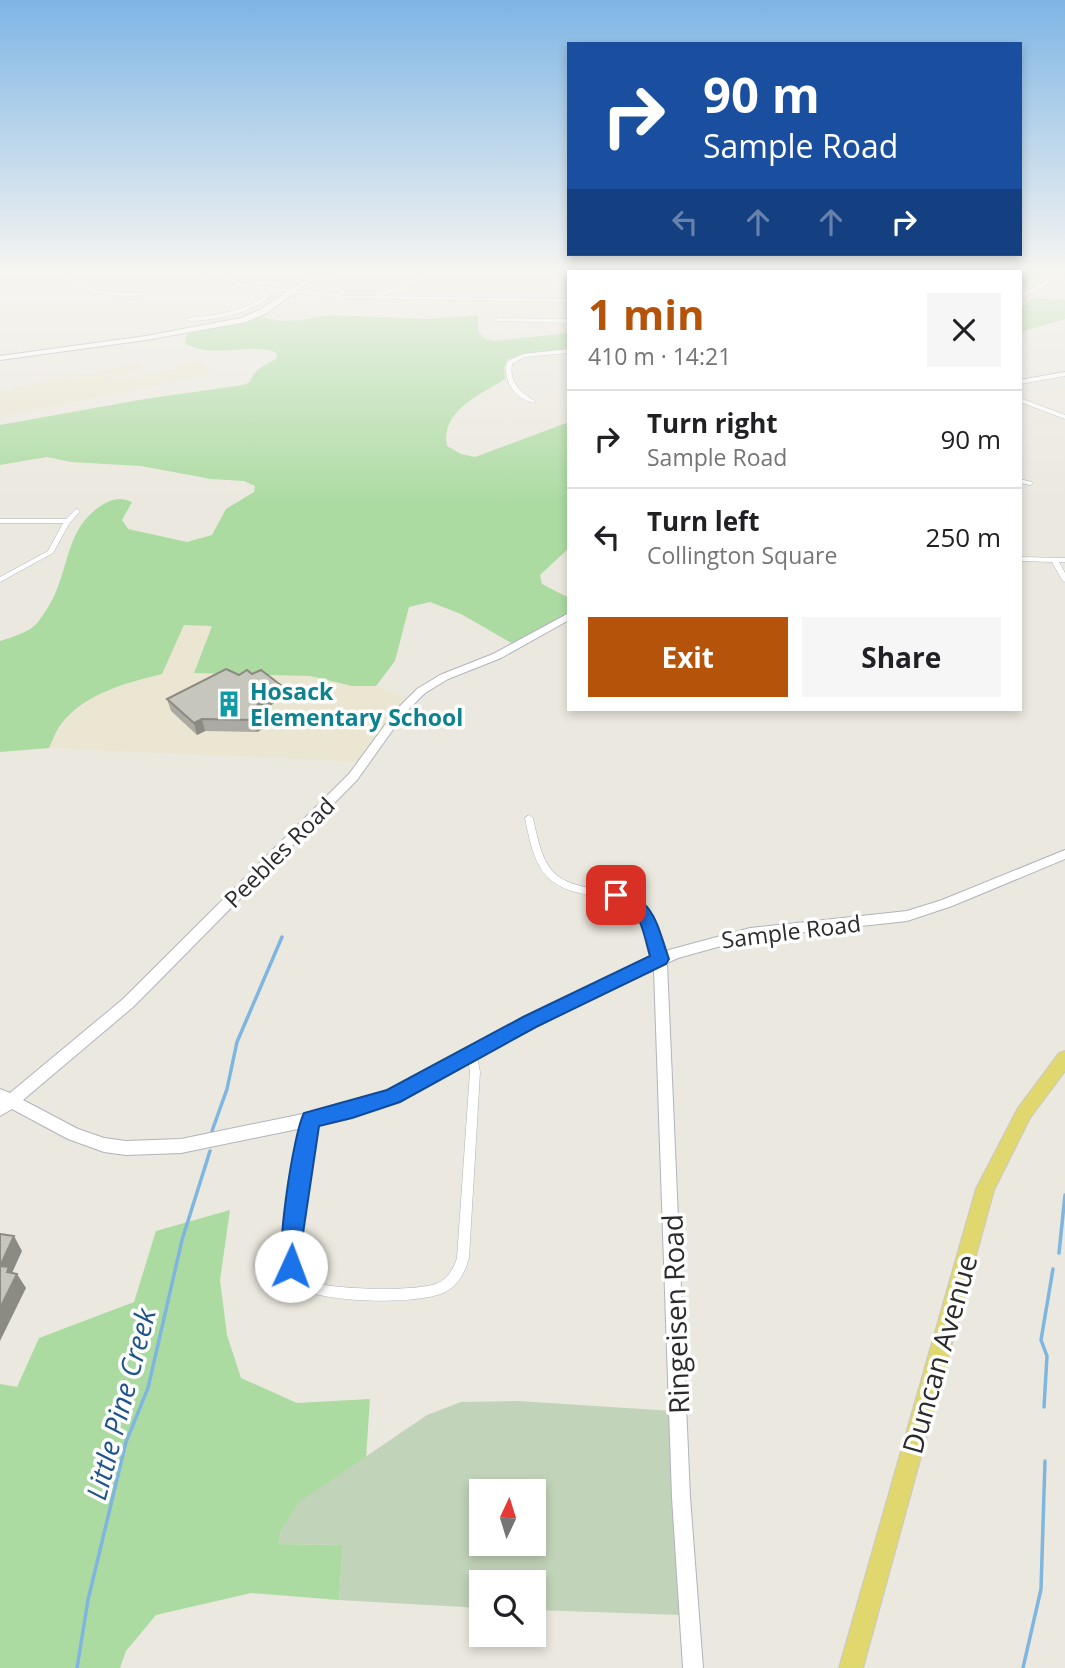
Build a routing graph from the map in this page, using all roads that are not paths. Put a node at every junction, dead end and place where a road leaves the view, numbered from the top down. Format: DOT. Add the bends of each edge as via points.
graph roads {
  1 [pos="81,347"];
  2 [pos="567,351"];
  3 [pos="0,358"];
  4 [pos="1065,374"];
  5 [pos="1022,382"];
  6 [pos="1022,401"];
  7 [pos="533,402"];
  8 [pos="1065,417"];
  9 [pos="1022,482"];
  10 [pos="1030,484"];
  11 [pos="77,511"];
  12 [pos="0,521"];
  13 [pos="67,521"];
  14 [pos="1022,559"];
  15 [pos="1055,560"];
  16 [pos="1065,560"];
  17 [pos="0,580"];
  18 [pos="1065,580"];
  19 [pos="567,617"];
  20 [pos="529,818"];
  21 [pos="1065,854"];
  22 [pos="660,959"];
  23 [pos="472,1054"];
  24 [pos="1065,1058"];
  25 [pos="4,1102"];
  26 [pos="310,1119"];
  27 [pos="693,1668"];
  28 [pos="851,1668"];
  1 -- 3 [label="street"];
  2 -- 7 [label="street" via="523,356 509,363 508,376 514,388"];
  4 -- 5 [label="street"];
  6 -- 8 [label="street"];
  9 -- 10 [label="street"];
  11 -- 13 [label="street"];
  12 -- 13 [label="street"];
  13 -- 17 [label="street" via="51,552"];
  14 -- 15 [label="street"];
  15 -- 16 [label="street"];
  15 -- 18 [label="street"];
  19 -- 25 [label="street, Peebles Road" via="421,691 353,777 128,1003"];
  20 -- 22 [label="street" via="547,872 567,886 616,895 637,905 650,925"];
  21 -- 22 [label="street, Sample Road" via="907,916 750,933"];
  22 -- 23 [label="street, Sample Road"];
  22 -- 27 [label="street, Ringeisen Road" via="681,1497"];
  23 -- 26 [label="street, Sample Road" via="393,1096"];
  23 -- 26 [label="street" via="475,1072 464,1248 458,1274 438,1290 334,1292 310,1287 297,1277 291,1266 291,1240"];
  24 -- 28 [label="main road, Duncan Avenue" via="1024,1113 985,1189"];
  25 -- 26 [label="street, Sample Road" via="82,1137 126,1148 181,1146"];
}
